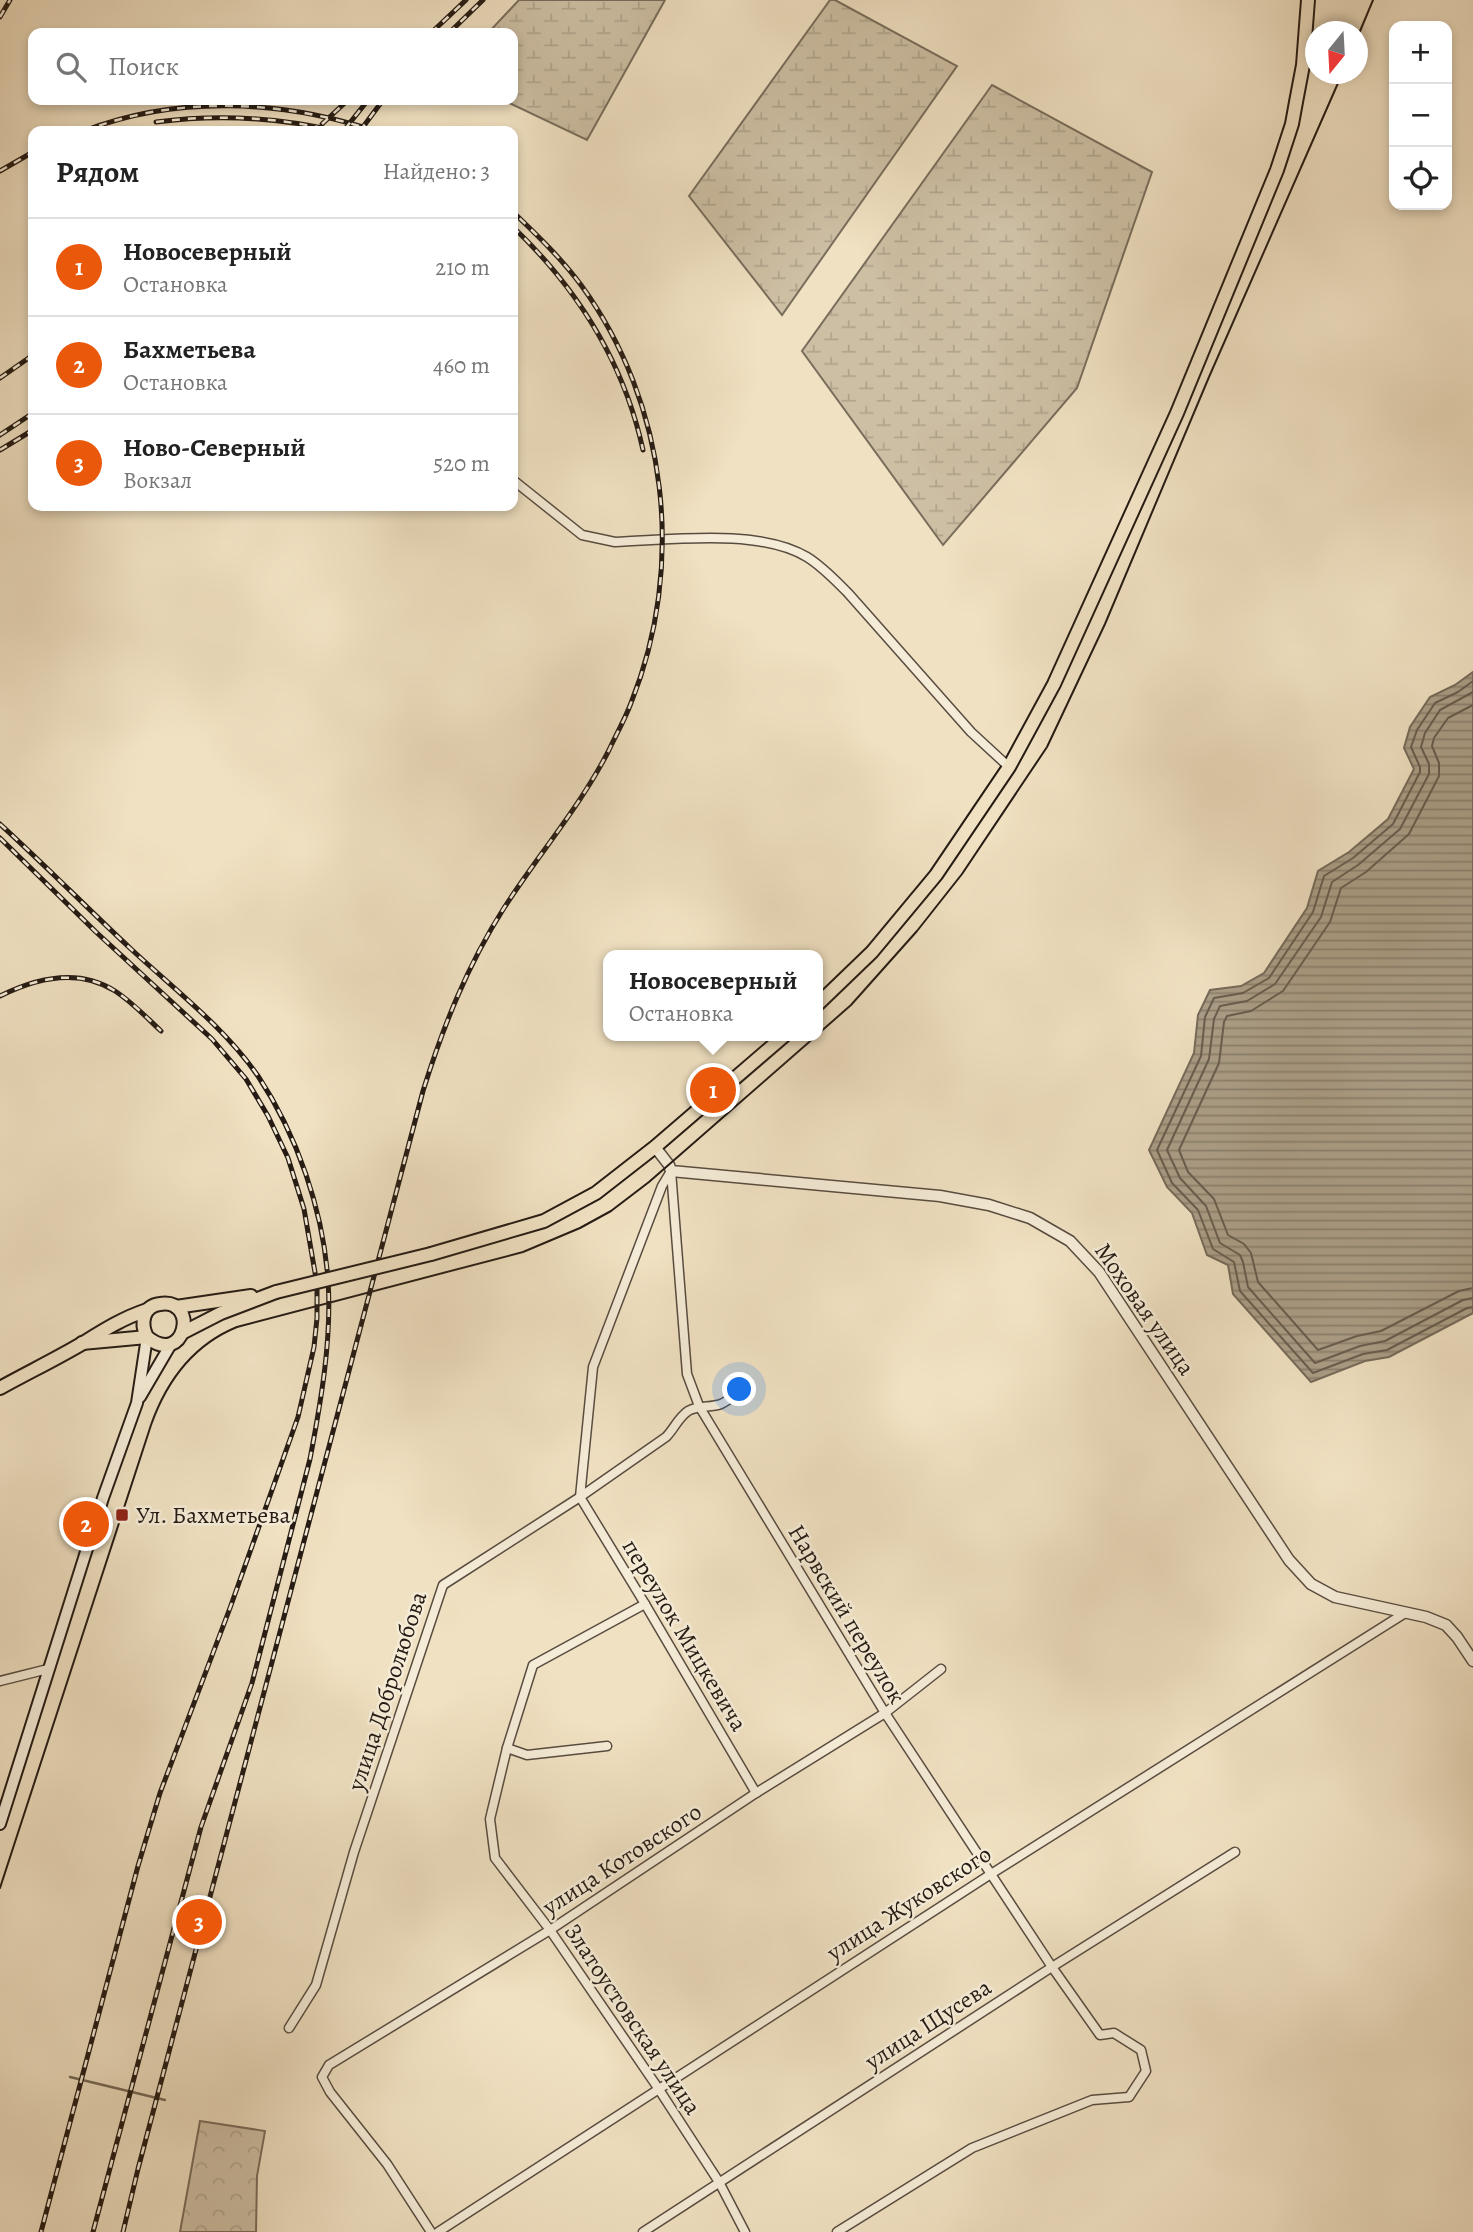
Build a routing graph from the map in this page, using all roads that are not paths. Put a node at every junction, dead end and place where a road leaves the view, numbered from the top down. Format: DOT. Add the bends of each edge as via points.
graph roads {
  1 [pos="1308,0"];
  2 [pos="518,484"];
  3 [pos="1009,767"];
  4 [pos="823,999"];
  5 [pos="778,1041"];
  6 [pos="655,1147"];
  7 [pos="671,1171"];
  8 [pos="276,1292"];
  9 [pos="176,1307"];
  10 [pos="147,1310"];
  11 [pos="182,1334"];
  12 [pos="147,1337"];
  13 [pos="82,1343"];
  14 [pos="171,1343"];
  15 [pos="0,1388"];
  16 [pos="740,1392"];
  17 [pos="137,1403"];
  18 [pos="699,1406"];
  19 [pos="580,1497"];
  20 [pos="645,1604"];
  21 [pos="1405,1613"];
  22 [pos="1473,1661"];
  23 [pos="941,1669"];
  24 [pos="48,1670"];
  25 [pos="0,1681"];
  26 [pos="885,1713"];
  27 [pos="607,1746"];
  28 [pos="507,1748"];
  29 [pos="756,1793"];
  30 [pos="0,1824"];
  31 [pos="1235,1852"];
  32 [pos="990,1874"];
  33 [pos="550,1930"];
  34 [pos="1052,1967"];
  35 [pos="289,2028"];
  36 [pos="658,2088"];
  37 [pos="719,2182"];
  38 [pos="431,2232"];
  39 [pos="438,2232"];
  40 [pos="643,2232"];
  41 [pos="745,2232"];
  42 [pos="837,2232"];
  1 -- 3 [label="main road" via="1303,65 1276,170 1177,413 1054,684"];
  2 -- 3 [label="street" via="582,535 597,540 758,540 806,556 834,579 971,732"];
  3 -- 4 [label="main road" via="936,875 872,952"];
  5 -- 6 [label="main road"];
  6 -- 7 [label="street"];
  6 -- 8 [label="main road, bridge" via="596,1193 544,1221"];
  7 -- 18 [label="street, Нарвский переулок" via="687,1374"];
  7 -- 19 [label="street" via="593,1367"];
  7 -- 21 [label="street, Моховая улица" via="940,1196 1030,1218 1070,1241 1099,1272 1289,1560 1311,1584 1335,1597"];
  8 -- 9 [label="main road"];
  8 -- 11 [label="main road"];
  9 -- 10 [label="main road" via="155,1304"];
  9 -- 11 [label="main road" via="185,1324"];
  10 -- 12 [label="main road" via="143,1319"];
  10 -- 13 [label="main road"];
  11 -- 14 [label="main road"];
  12 -- 13 [label="main road"];
  12 -- 14 [label="main road" via="162,1345"];
  12 -- 17 [label="main road"];
  13 -- 15 [label="main road"];
  14 -- 17 [label="main road"];
  16 -- 18 [label="street, улица Добролюбова" via="719,1405"];
  17 -- 24 [label="main road"];
  18 -- 19 [label="street, улица Добролюбова" via="679,1419 666,1437"];
  18 -- 26 [label="street, Нарвский переулок"];
  19 -- 20 [label="street, переулок Мицкевича"];
  19 -- 35 [label="street, улица Добролюбова" via="443,1585 354,1852 316,1985"];
  20 -- 28 [label="street, Златоустовская улица" via="533,1664"];
  20 -- 29 [label="street, переулок Мицкевича"];
  21 -- 22 [label="street, Моховая улица" via="1446,1625"];
  21 -- 32 [label="street, улица Жуковского"];
  23 -- 26 [label="street, улица Котовского"];
  24 -- 25 [label="street"];
  24 -- 30 [label="main road"];
  26 -- 29 [label="street, улица Котовского"];
  26 -- 32 [label="street, Нарвский переулок"];
  27 -- 28 [label="street" via="527,1755"];
  28 -- 33 [label="street, Златоустовская улица" via="491,1819 495,1858"];
  29 -- 33 [label="street, улица Котовского"];
  31 -- 34 [label="street, улица Щусева"];
  32 -- 34 [label="street, Нарвский переулок"];
  32 -- 36 [label="street, улица Жуковского"];
  33 -- 36 [label="street, Златоустовская улица"];
  33 -- 38 [label="street, улица Котовского" via="329,2065 323,2077"];
  34 -- 37 [label="street, улица Щусева"];
  34 -- 42 [label="street, Нарвский переулок" via="1100,2035 1114,2033 1141,2050 1146,2071 1129,2096 1093,2100 972,2148"];
  36 -- 37 [label="street, Златоустовская улица"];
  36 -- 39 [label="street, улица Жуковского"];
  37 -- 40 [label="street, улица Щусева"];
  37 -- 41 [label="street, Златоустовская улица"];
}
